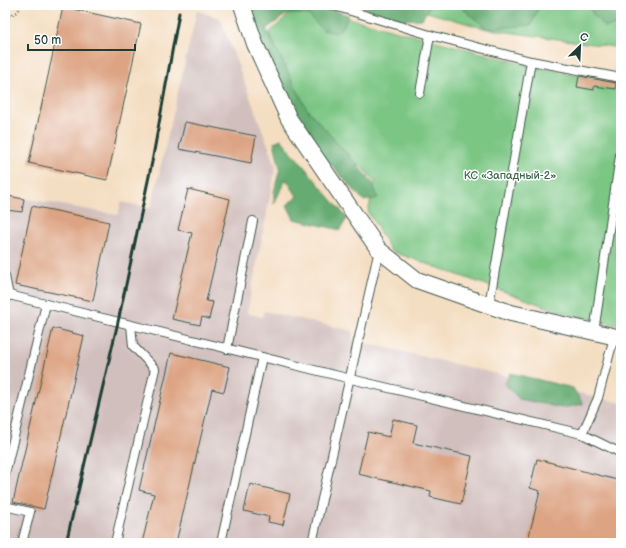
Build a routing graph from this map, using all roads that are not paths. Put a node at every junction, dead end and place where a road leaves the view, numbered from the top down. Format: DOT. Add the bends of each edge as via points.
graph roads {
  1 [pos="242,5"];
  2 [pos="331,5"];
  3 [pos="430,35"];
  4 [pos="531,61"];
  5 [pos="621,78"];
  6 [pos="420,93"];
  7 [pos="621,149"];
  8 [pos="253,221"];
  9 [pos="379,250"];
  10 [pos="5,276"];
  11 [pos="7,295"];
  12 [pos="46,304"];
  13 [pos="489,306"];
  14 [pos="131,325"];
  15 [pos="594,332"];
  16 [pos="618,338"];
  17 [pos="227,349"];
  18 [pos="262,357"];
  19 [pos="351,379"];
  20 [pos="582,434"];
  21 [pos="621,453"];
  22 [pos="5,474"];
  23 [pos="5,506"];
  24 [pos="22,543"];
  25 [pos="115,543"];
  26 [pos="221,543"];
  27 [pos="312,543"];
  1 -- 9 [label="street" via="254,44 289,119"];
  2 -- 3 [label="lane"];
  3 -- 4 [label="lane"];
  3 -- 6 [label="lane"];
  4 -- 5 [label="lane"];
  4 -- 13 [label="lane"];
  7 -- 15 [label="lane"];
  8 -- 17 [label="lane"];
  9 -- 13 [label="street" via="417,280"];
  9 -- 19 [label="lane"];
  10 -- 11 [label="lane"];
  11 -- 12 [label="lane"];
  12 -- 14 [label="lane"];
  12 -- 22 [label="lane"];
  13 -- 15 [label="street"];
  14 -- 17 [label="lane"];
  14 -- 25 [label="lane" via="133,346 156,370"];
  15 -- 16 [label="street"];
  16 -- 20 [label="lane" via="598,398"];
  17 -- 18 [label="lane"];
  18 -- 19 [label="lane"];
  18 -- 26 [label="lane"];
  19 -- 20 [label="lane"];
  19 -- 27 [label="lane"];
  20 -- 21 [label="lane"];
  23 -- 24 [label="lane" via="30,512"];
}
